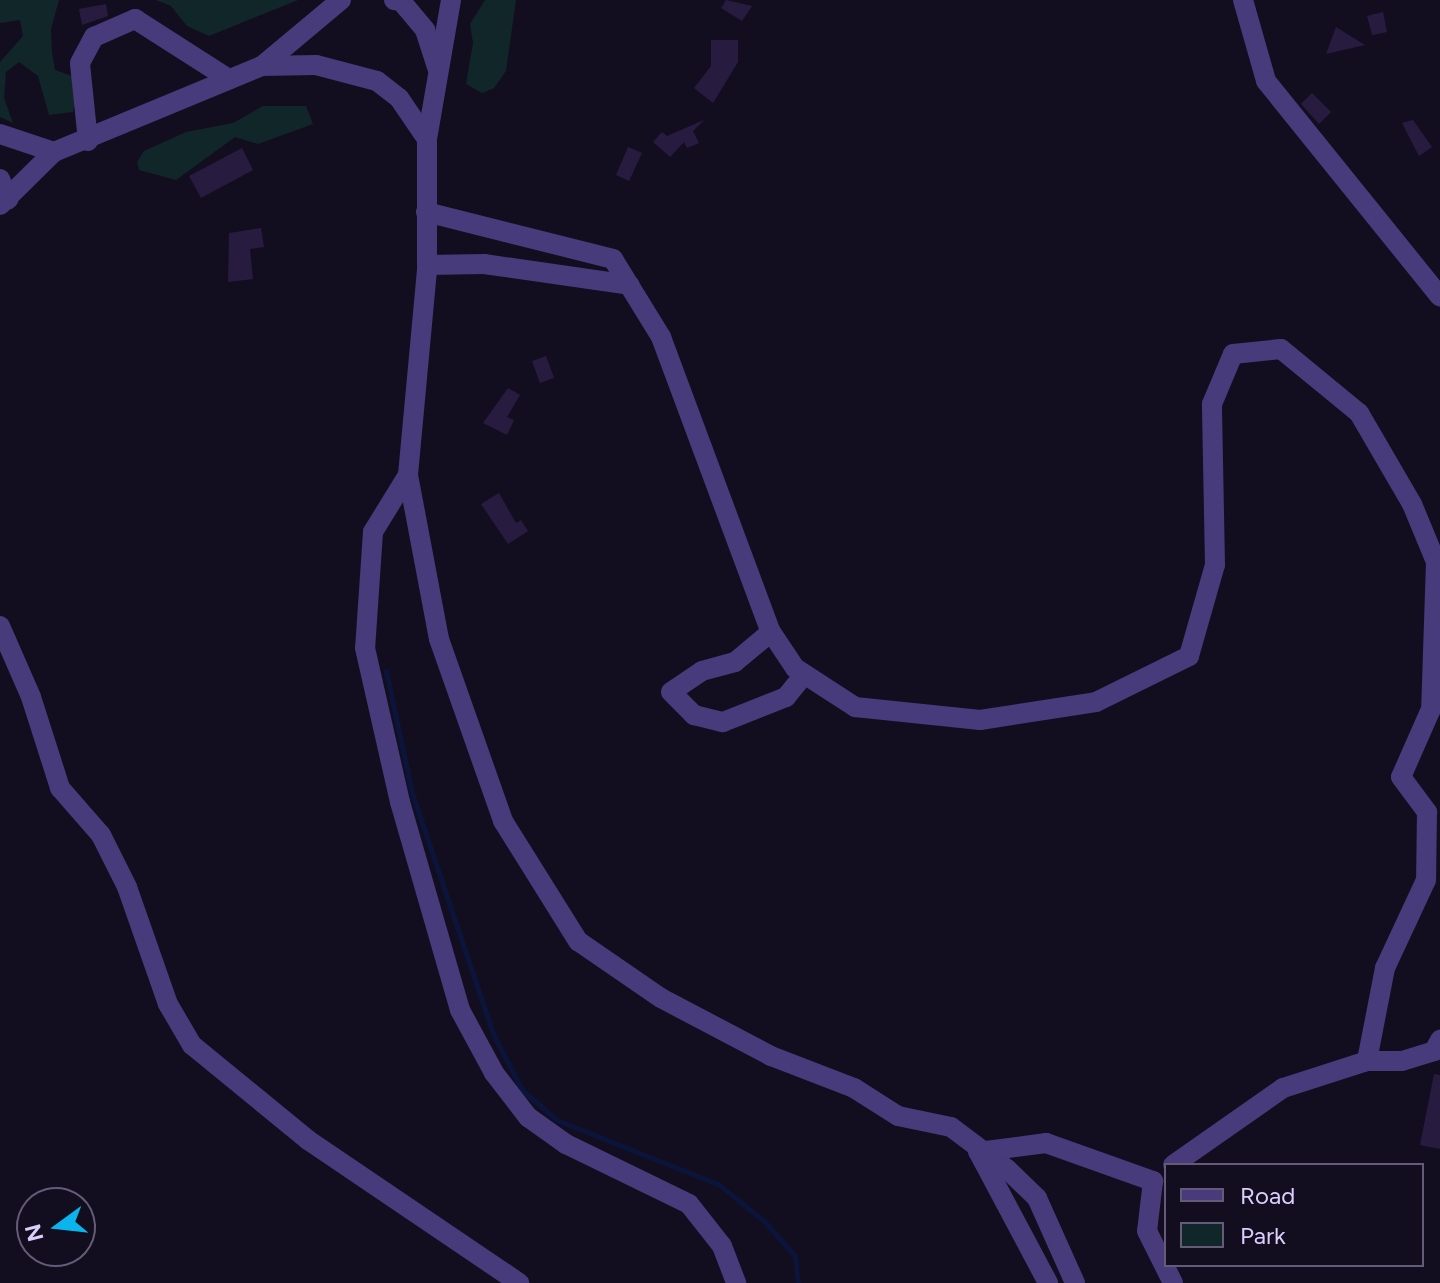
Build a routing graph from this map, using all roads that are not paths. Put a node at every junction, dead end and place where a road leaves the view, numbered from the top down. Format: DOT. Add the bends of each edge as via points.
graph roads {
  1 [pos="394,0"];
  2 [pos="451,0"];
  3 [pos="1243,0"];
  4 [pos="344,1"];
  5 [pos="262,66"];
  6 [pos="438,71"];
  7 [pos="229,79"];
  8 [pos="0,134"];
  9 [pos="427,139"];
  10 [pos="88,141"];
  11 [pos="54,152"];
  12 [pos="0,179"];
  13 [pos="4,202"];
  14 [pos="426,212"];
  15 [pos="427,265"];
  16 [pos="629,285"];
  17 [pos="1440,297"];
  18 [pos="408,475"];
  19 [pos="0,626"];
  20 [pos="771,632"];
  21 [pos="804,675"];
  22 [pos="1440,1040"];
  23 [pos="1367,1061"];
  24 [pos="978,1152"];
  25 [pos="1176,1163"];
  26 [pos="1160,1175"];
  27 [pos="1164,1265"];
  28 [pos="519,1283"];
  29 [pos="736,1283"];
  30 [pos="1048,1283"];
  31 [pos="1075,1283"];
  1 -- 6 [label="street" via="401,1 425,30"];
  2 -- 6 [label="street"];
  3 -- 17 [label="street" via="1266,81"];
  4 -- 5 [label="street"];
  5 -- 7 [label="street"];
  5 -- 9 [label="street" via="316,65 377,81 399,98"];
  6 -- 9 [label="street"];
  7 -- 10 [label="street"];
  7 -- 10 [label="street" via="135,19 94,37 80,63"];
  8 -- 11 [label="street"];
  9 -- 14 [label="street"];
  10 -- 11 [label="street"];
  11 -- 13 [label="street"];
  12 -- 13 [label="street"];
  14 -- 15 [label="street"];
  14 -- 16 [label="street" via="613,259"];
  15 -- 16 [label="street" via="484,264"];
  15 -- 18 [label="street"];
  16 -- 20 [label="street" via="661,337"];
  18 -- 24 [label="street" via="439,639 503,821 578,941 661,998 771,1056 854,1088 898,1116 951,1127"];
  18 -- 29 [label="street" via="373,532 365,648 400,802 460,1010 494,1073 528,1117 566,1144 689,1204 722,1246"];
  19 -- 28 [label="street" via="31,697 60,788 101,835 127,887 168,1004 192,1045 308,1140"];
  20 -- 21 [label="street"];
  20 -- 21 [label="street" via="735,662 702,671 671,692 694,715 723,722 786,697"];
  21 -- 23 [label="street" via="855,707 980,720 1096,702 1189,656 1215,565 1212,404 1233,354 1281,349 1359,413 1412,504 1436,562 1431,709 1401,777 1427,812 1426,880 1385,968"];
  22 -- 23 [label="street" via="1434,1051 1402,1061"];
  23 -- 25 [label="street" via="1283,1088"];
  24 -- 26 [label="street" via="1046,1143"];
  24 -- 30 [label="street"];
  24 -- 31 [label="street" via="1007,1169 1037,1198"];
  26 -- 27 [label="street" via="1147,1231"];
}
